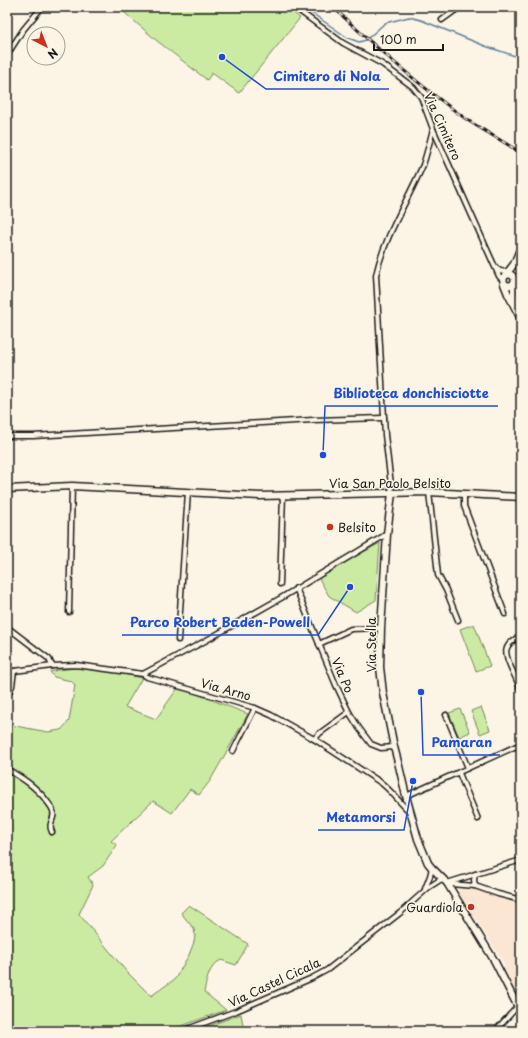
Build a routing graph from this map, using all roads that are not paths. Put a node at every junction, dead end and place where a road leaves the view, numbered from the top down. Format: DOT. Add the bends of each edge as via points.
graph roads {
  1 [pos="42,7"];
  2 [pos="294,7"];
  3 [pos="460,7"];
  4 [pos="442,20"];
  5 [pos="7,55"];
  6 [pos="433,129"];
  7 [pos="520,250"];
  8 [pos="495,268"];
  9 [pos="511,269"];
  10 [pos="504,281"];
  11 [pos="514,281"];
  12 [pos="518,311"];
  13 [pos="521,319"];
  14 [pos="384,418"];
  15 [pos="7,436"];
  16 [pos="72,486"];
  17 [pos="7,489"];
  18 [pos="188,492"];
  19 [pos="392,492"];
  20 [pos="429,492"];
  21 [pos="464,494"];
  22 [pos="283,495"];
  23 [pos="521,497"];
  24 [pos="387,534"];
  25 [pos="280,584"];
  26 [pos="296,588"];
  27 [pos="69,612"];
  28 [pos="505,614"];
  29 [pos="458,620"];
  30 [pos="7,627"];
  31 [pos="381,628"];
  32 [pos="521,636"];
  33 [pos="178,640"];
  34 [pos="319,644"];
  35 [pos="7,662"];
  36 [pos="52,666"];
  37 [pos="14,671"];
  38 [pos="8,672"];
  39 [pos="143,674"];
  40 [pos="521,690"];
  41 [pos="7,696"];
  42 [pos="256,708"];
  43 [pos="349,712"];
  44 [pos="446,715"];
  45 [pos="314,739"];
  46 [pos="521,744"];
  47 [pos="394,748"];
  48 [pos="233,750"];
  49 [pos="468,768"];
  50 [pos="7,769"];
  51 [pos="458,773"];
  52 [pos="406,796"];
  53 [pos="410,811"];
  54 [pos="478,819"];
  55 [pos="52,832"];
  56 [pos="521,860"];
  57 [pos="432,868"];
  58 [pos="476,874"];
  59 [pos="445,881"];
  60 [pos="475,886"];
  61 [pos="422,893"];
  62 [pos="521,900"];
  63 [pos="518,1006"];
  64 [pos="521,1013"];
  65 [pos="182,1031"];
  66 [pos="495,1031"];
  1 -- 5 [label="street"];
  2 -- 6 [label="street, Via Cimitero" via="344,44 382,64 413,87 421,97"];
  3 -- 4 [label="street"];
  6 -- 8 [label="street, Via Cimitero"];
  6 -- 14 [label="street" via="423,164 389,235 376,275"];
  7 -- 9 [label="main road"];
  7 -- 11 [label="main road"];
  8 -- 9 [label="street" via="503,272"];
  8 -- 10 [label="street, Via Cimitero"];
  9 -- 10 [label="main road"];
  10 -- 11 [label="main road" via="510,286"];
  10 -- 11 [label="main road" via="511,275"];
  10 -- 12 [label="main road"];
  11 -- 12 [label="main road"];
  12 -- 13 [label="main road"];
  14 -- 15 [label="street"];
  14 -- 19 [label="street"];
  16 -- 17 [label="main road, Via San Paolo Belsito"];
  16 -- 18 [label="main road, Via San Paolo Belsito"];
  16 -- 27 [label="street"];
  18 -- 22 [label="main road, Via San Paolo Belsito"];
  18 -- 33 [label="street"];
  19 -- 20 [label="main road, Via San Paolo Belsito"];
  19 -- 22 [label="main road, Via San Paolo Belsito"];
  19 -- 24 [label="main road, Via Stella"];
  20 -- 21 [label="main road, Via San Paolo Belsito"];
  20 -- 29 [label="street" via="438,575"];
  21 -- 23 [label="main road, Via San Paolo Belsito"];
  21 -- 28 [label="street" via="464,506"];
  22 -- 25 [label="street"];
  24 -- 26 [label="street"];
  24 -- 31 [label="main road, Via Stella"];
  26 -- 34 [label="street, Via Po"];
  26 -- 39 [label="street"];
  30 -- 36 [label="street" via="49,659"];
  31 -- 34 [label="street" via="351,629"];
  31 -- 47 [label="main road, Via Stella" via="380,667"];
  32 -- 40 [label="street" via="510,643 506,654"];
  34 -- 43 [label="street, Via Po"];
  35 -- 38 [label="street"];
  36 -- 37 [label="street, Via Arno"];
  36 -- 39 [label="street, Via Arno" via="76,665"];
  37 -- 38 [label="street, Via Arno"];
  37 -- 41 [label="street" via="12,686"];
  39 -- 42 [label="street, Via Arno"];
  42 -- 45 [label="street, Via Arno"];
  42 -- 48 [label="street"];
  43 -- 45 [label="street"];
  43 -- 47 [label="street, Via Po" via="371,744 380,748"];
  44 -- 49 [label="street"];
  45 -- 53 [label="street, Via Arno" via="386,786"];
  46 -- 49 [label="street"];
  47 -- 52 [label="main road, Via Stella"];
  49 -- 51 [label="street"];
  50 -- 55 [label="street" via="29,783 51,806 54,815 50,826"];
  51 -- 52 [label="street"];
  51 -- 54 [label="street"];
  52 -- 53 [label="main road, Via Stella"];
  53 -- 57 [label="main road" via="421,846"];
  56 -- 58 [label="street, Via Castel Cicala"];
  57 -- 59 [label="main road"];
  57 -- 61 [label="street"];
  58 -- 59 [label="street, Via Castel Cicala"];
  58 -- 60 [label="street"];
  59 -- 60 [label="street"];
  59 -- 61 [label="street, Via Castel Cicala" via="429,887"];
  59 -- 63 [label="main road" via="494,960"];
  60 -- 62 [label="street"];
  61 -- 65 [label="street, Via Castel Cicala" via="327,970 236,1011"];
  63 -- 64 [label="main road"];
  63 -- 66 [label="street"];
}
